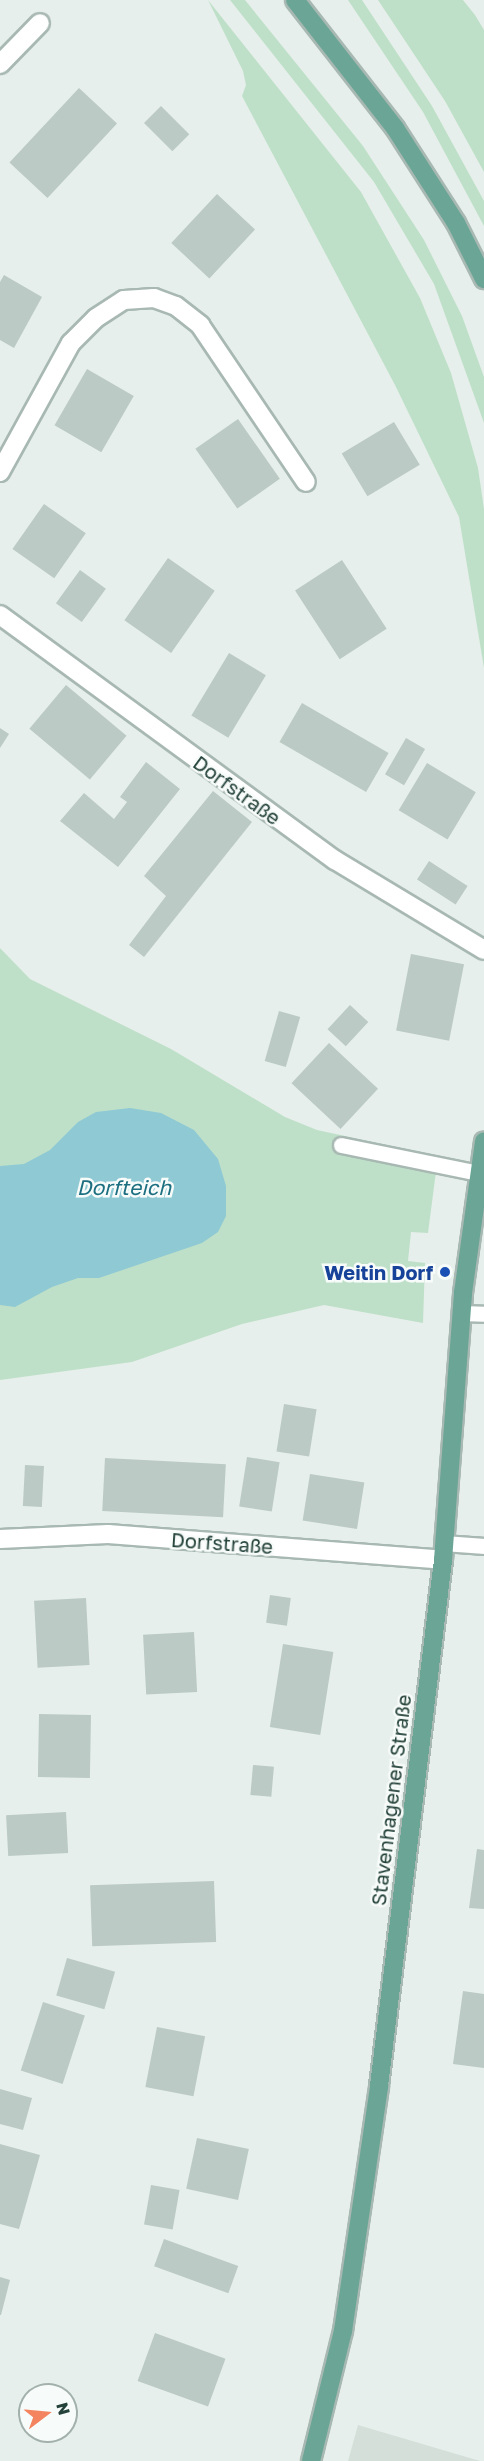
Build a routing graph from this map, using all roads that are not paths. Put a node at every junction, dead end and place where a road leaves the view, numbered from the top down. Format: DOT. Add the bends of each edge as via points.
graph roads {
  1 [pos="295,0"];
  2 [pos="40,23"];
  3 [pos="0,64"];
  4 [pos="484,279"];
  5 [pos="0,472"];
  6 [pos="306,482"];
  7 [pos="0,615"];
  8 [pos="484,950"];
  9 [pos="484,1141"];
  10 [pos="341,1145"];
  11 [pos="479,1173"];
  12 [pos="461,1313"];
  13 [pos="484,1314"];
  14 [pos="0,1539"];
  15 [pos="484,1546"];
  16 [pos="444,1552"];
  17 [pos="311,2461"];
  1 -- 4 [label="main road" via="396,128 456,223"];
  2 -- 3 [label="street"];
  5 -- 6 [label="street" via="71,343 96,318 124,300 154,298 176,306 200,325"];
  7 -- 8 [label="street, Dorfstraße" via="335,860"];
  9 -- 11 [label="main road, Stavenhagener Straße"];
  10 -- 11 [label="lane"];
  11 -- 12 [label="main road, Stavenhagener Straße"];
  12 -- 13 [label="lane"];
  12 -- 16 [label="main road, Stavenhagener Straße"];
  14 -- 16 [label="street, Dorfstraße" via="108,1534"];
  15 -- 16 [label="lane"];
  16 -- 17 [label="main road, Stavenhagener Straße" via="377,2098 343,2331"];
}
